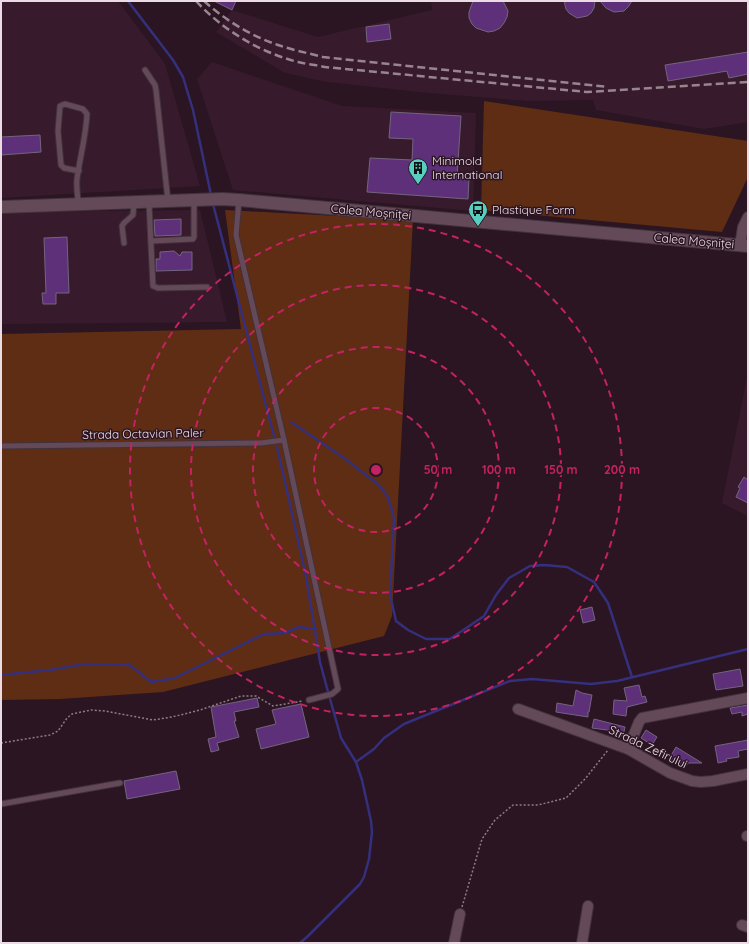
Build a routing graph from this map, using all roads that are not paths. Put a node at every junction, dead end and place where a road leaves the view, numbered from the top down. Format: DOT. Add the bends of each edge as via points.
graph roads {
  1 [pos="145,70"];
  2 [pos="79,171"];
  3 [pos="199,200"];
  4 [pos="239,200"];
  5 [pos="149,202"];
  6 [pos="169,202"];
  7 [pos="134,203"];
  8 [pos="78,205"];
  9 [pos="1,207"];
  10 [pos="748,217"];
  11 [pos="151,241"];
  12 [pos="124,243"];
  13 [pos="744,246"];
  14 [pos="207,287"];
  15 [pos="284,440"];
  16 [pos="1,446"];
  17 [pos="748,698"];
  18 [pos="310,700"];
  19 [pos="518,709"];
  20 [pos="628,749"];
  21 [pos="748,774"];
  22 [pos="120,783"];
  23 [pos="1,804"];
  24 [pos="588,906"];
  25 [pos="460,914"];
  26 [pos="454,943"];
  27 [pos="582,943"];
  1 -- 6 [label="lane" via="156,90"];
  2 -- 2 [label="lane" via="88,114 66,104 60,106 58,125 61,165"];
  2 -- 8 [label="lane"];
  3 -- 4 [label="street, Calea Moșniței"];
  3 -- 6 [label="street, Calea Moșniței"];
  3 -- 11 [label="lane" via="193,239"];
  4 -- 13 [label="street, Calea Moșniței"];
  4 -- 15 [label="lane" via="236,235"];
  5 -- 6 [label="street, Calea Moșniței"];
  5 -- 7 [label="street, Calea Moșniței"];
  5 -- 11 [label="lane"];
  7 -- 8 [label="street, Calea Moșniței"];
  7 -- 12 [label="lane" via="133,215 122,226"];
  8 -- 9 [label="street, Calea Moșniței"];
  10 -- 13 [label="street" via="743,227"];
  11 -- 14 [label="lane" via="153,286"];
  15 -- 16 [label="lane, Strada Octavian Paler" via="261,443"];
  15 -- 18 [label="lane" via="338,688 332,694"];
  17 -- 20 [label="street" via="642,718"];
  19 -- 20 [label="street, Strada Zefirului"];
  20 -- 21 [label="street, Strada Zefirului" via="670,773 692,781 713,781"];
  22 -- 23 [label="lane"];
  24 -- 27 [label="street"];
  25 -- 26 [label="street"];
}
